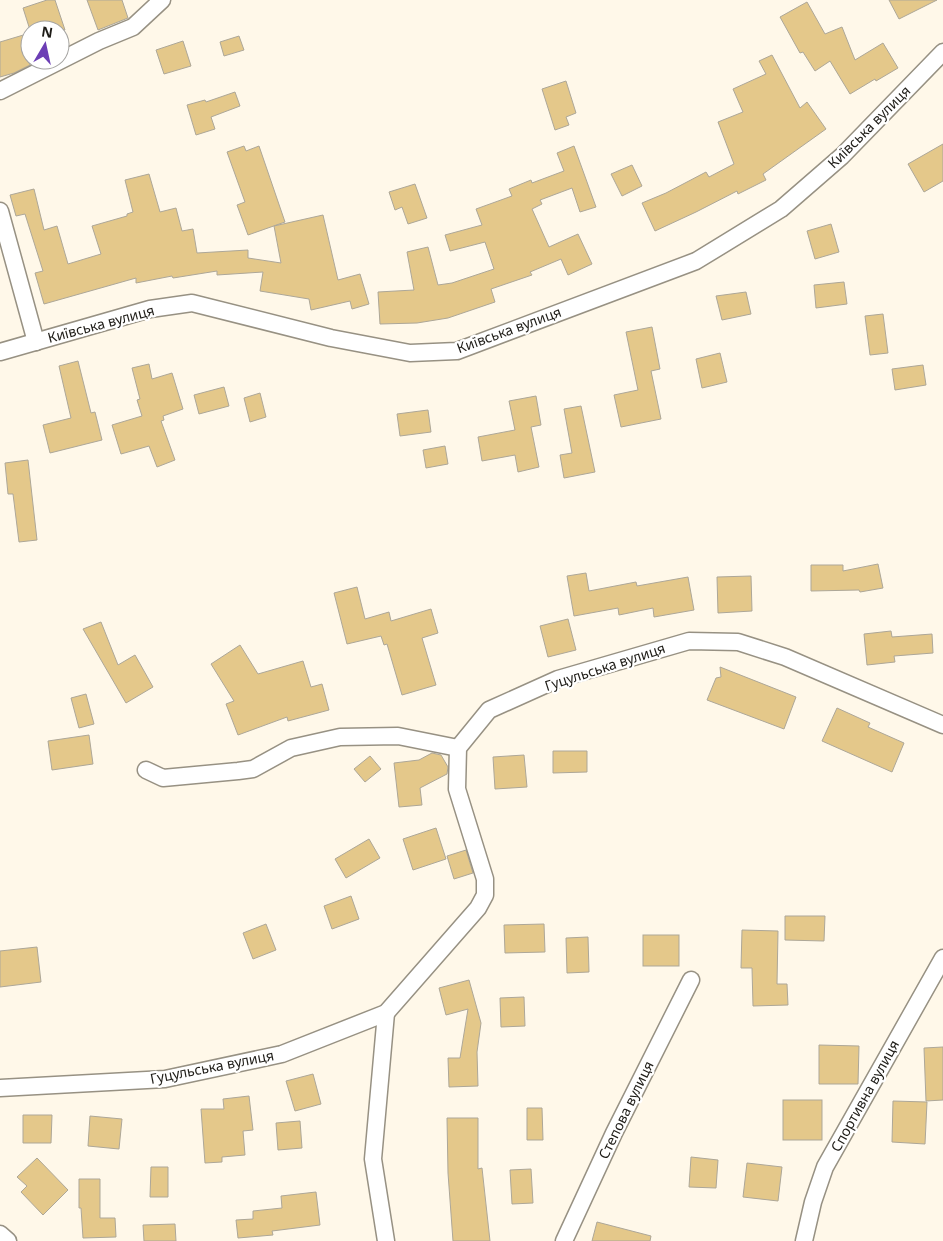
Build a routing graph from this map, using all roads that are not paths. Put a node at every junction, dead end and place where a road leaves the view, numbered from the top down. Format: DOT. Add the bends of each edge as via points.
graph roads {
  1 [pos="162,0"];
  2 [pos="943,52"];
  3 [pos="0,92"];
  4 [pos="0,211"];
  5 [pos="36,342"];
  6 [pos="0,352"];
  7 [pos="943,725"];
  8 [pos="458,748"];
  9 [pos="146,770"];
  10 [pos="943,958"];
  11 [pos="691,980"];
  12 [pos="386,1013"];
  13 [pos="0,1088"];
  14 [pos="0,1234"];
  15 [pos="8,1241"];
  16 [pos="386,1241"];
  17 [pos="564,1241"];
  18 [pos="804,1241"];
  1 -- 3 [label="street" via="133,27 98,41"];
  2 -- 5 [label="street, Київська вулиця" via="842,156 781,209 696,261 457,351 410,353 331,338 192,303 150,309"];
  4 -- 5 [label="street"];
  5 -- 6 [label="street, Київська вулиця"];
  7 -- 8 [label="street, Гуцульська вулиця" via="785,657 738,642 689,641 558,679 489,710"];
  8 -- 9 [label="street" via="398,736 340,737 291,748 253,769 163,778"];
  8 -- 12 [label="street, Гуцульська вулиця" via="457,789 486,879 484,895 478,908"];
  10 -- 18 [label="street, Спортивна вулиця" via="825,1167"];
  11 -- 17 [label="street, Степова вулиця"];
  12 -- 13 [label="street, Гуцульська вулиця" via="282,1054 165,1079"];
  12 -- 16 [label="street" via="373,1159"];
  14 -- 15 [label="street"];
}
